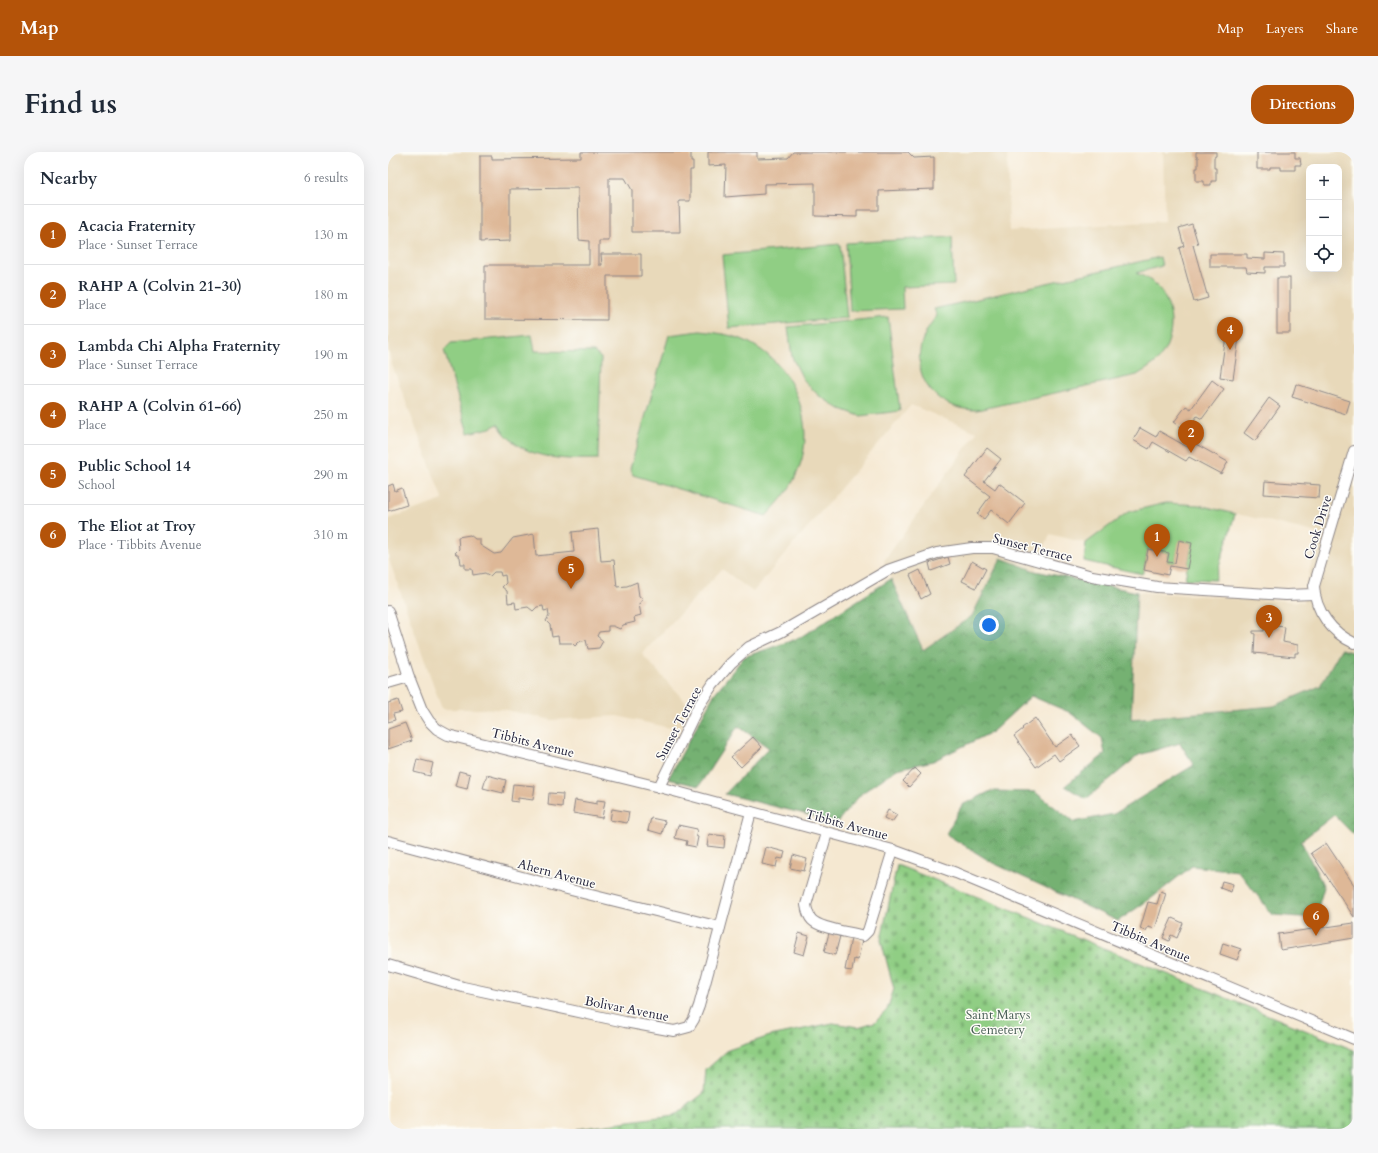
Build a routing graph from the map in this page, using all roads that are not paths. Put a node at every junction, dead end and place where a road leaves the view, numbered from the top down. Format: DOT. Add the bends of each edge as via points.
graph roads {
  1 [pos="1354,450"];
  2 [pos="1314,594"];
  3 [pos="388,611"];
  4 [pos="1354,643"];
  5 [pos="409,677"];
  6 [pos="388,683"];
  7 [pos="659,787"];
  8 [pos="751,812"];
  9 [pos="827,833"];
  10 [pos="388,841"];
  11 [pos="893,850"];
  12 [pos="720,928"];
  13 [pos="388,965"];
  14 [pos="1354,1039"];
  1 -- 2 [label="street, Cook Drive" via="1315,580"];
  2 -- 4 [label="street" via="1326,621 1341,636"];
  2 -- 7 [label="street, Sunset Terrace" via="1286,595 1156,587 1092,576 993,548 937,553 888,570 782,632 749,647 713,684 698,707"];
  3 -- 5 [label="street, Tibbits Avenue"];
  5 -- 6 [label="street"];
  5 -- 7 [label="street, Tibbits Avenue" via="429,721 448,735"];
  7 -- 8 [label="street, Tibbits Avenue"];
  8 -- 9 [label="street, Tibbits Avenue"];
  8 -- 12 [label="street, Bolivar Avenue"];
  9 -- 11 [label="street, Tibbits Avenue"];
  9 -- 11 [label="street" via="806,906 812,920 821,926 863,936 868,931"];
  10 -- 12 [label="street, Ahern Avenue"];
  11 -- 14 [label="street, Tibbits Avenue" via="956,873"];
  12 -- 13 [label="street, Bolivar Avenue" via="694,1019 689,1027 674,1031 463,987"];
}
